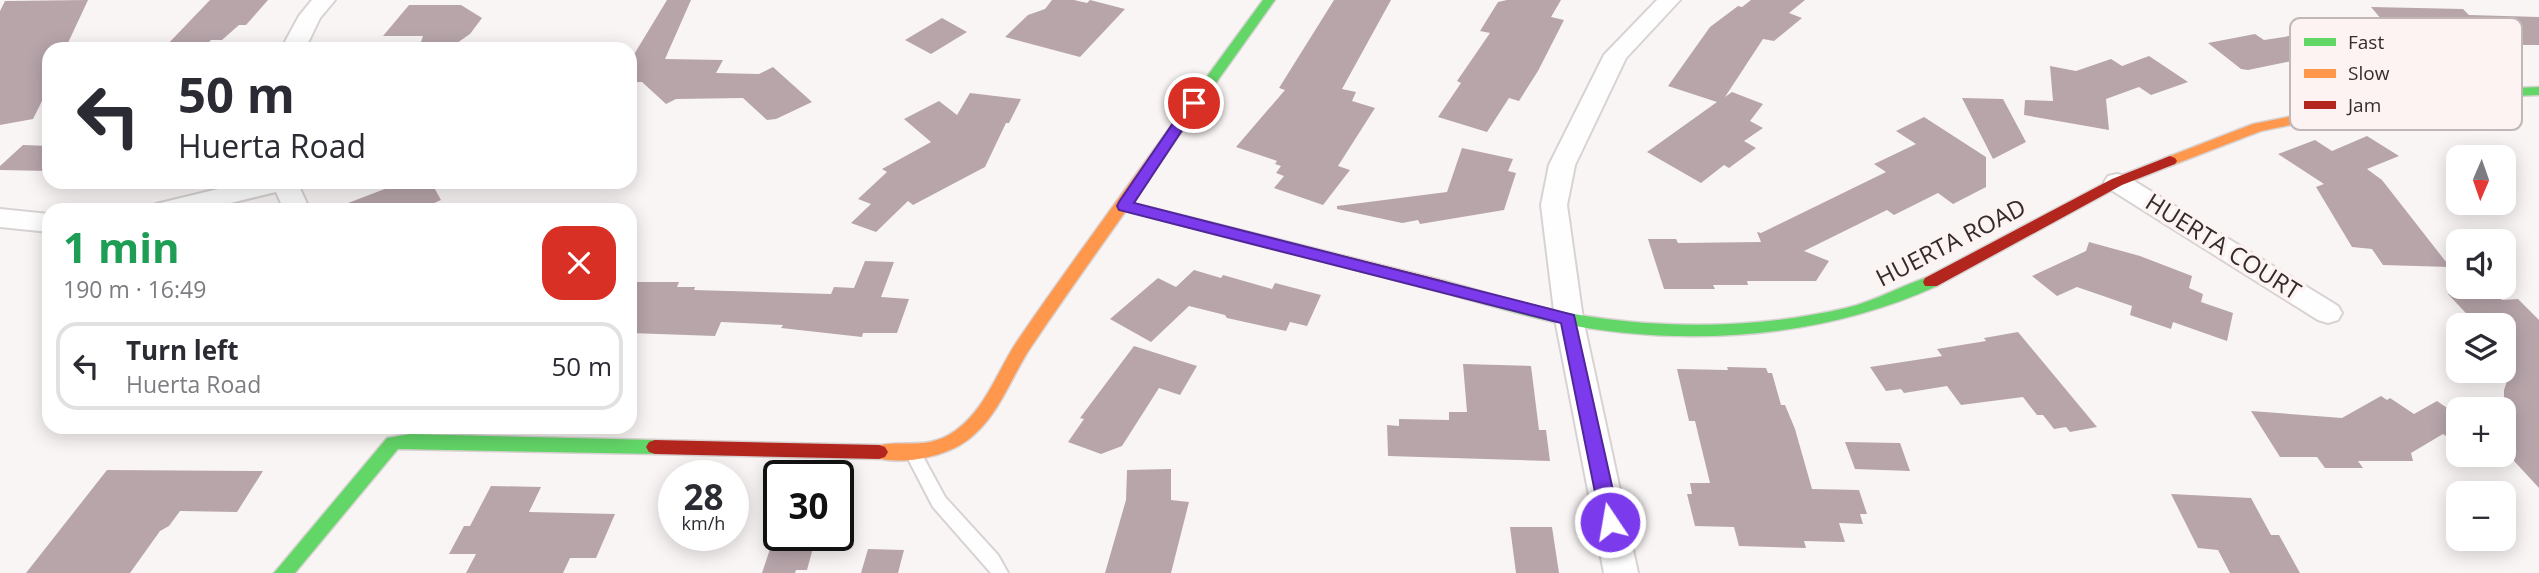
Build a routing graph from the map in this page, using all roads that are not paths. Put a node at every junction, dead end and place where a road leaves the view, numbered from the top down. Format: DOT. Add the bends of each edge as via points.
graph roads {
  1 [pos="324,0"];
  2 [pos="1269,0"];
  3 [pos="1669,0"];
  4 [pos="297,42"];
  5 [pos="2290,120"];
  6 [pos="2117,182"];
  7 [pos="254,189"];
  8 [pos="195,203"];
  9 [pos="1125,206"];
  10 [pos="0,218"];
  11 [pos="42,222"];
  12 [pos="2329,313"];
  13 [pos="1569,319"];
  14 [pos="393,435"];
  15 [pos="913,453"];
  16 [pos="284,573"];
  17 [pos="1000,573"];
  18 [pos="1621,573"];
  1 -- 4 [label="street"];
  2 -- 9 [label="street"];
  3 -- 13 [label="street" via="1616,55 1562,165 1553,205"];
  5 -- 6 [label="street, HUERTA ROAD" via="2198,148"];
  6 -- 12 [label="street, HUERTA COURT"];
  6 -- 13 [label="street, HUERTA ROAD" via="1912,293 1839,318 1734,329 1652,328"];
  7 -- 8 [label="street"];
  9 -- 13 [label="street, HUERTA ROAD"];
  9 -- 15 [label="street" via="1042,318 982,416 952,442"];
  10 -- 11 [label="street"];
  13 -- 18 [label="street"];
  14 -- 15 [label="street" via="423,441"];
  14 -- 16 [label="street"];
  15 -- 17 [label="lane" via="939,502"];
}
